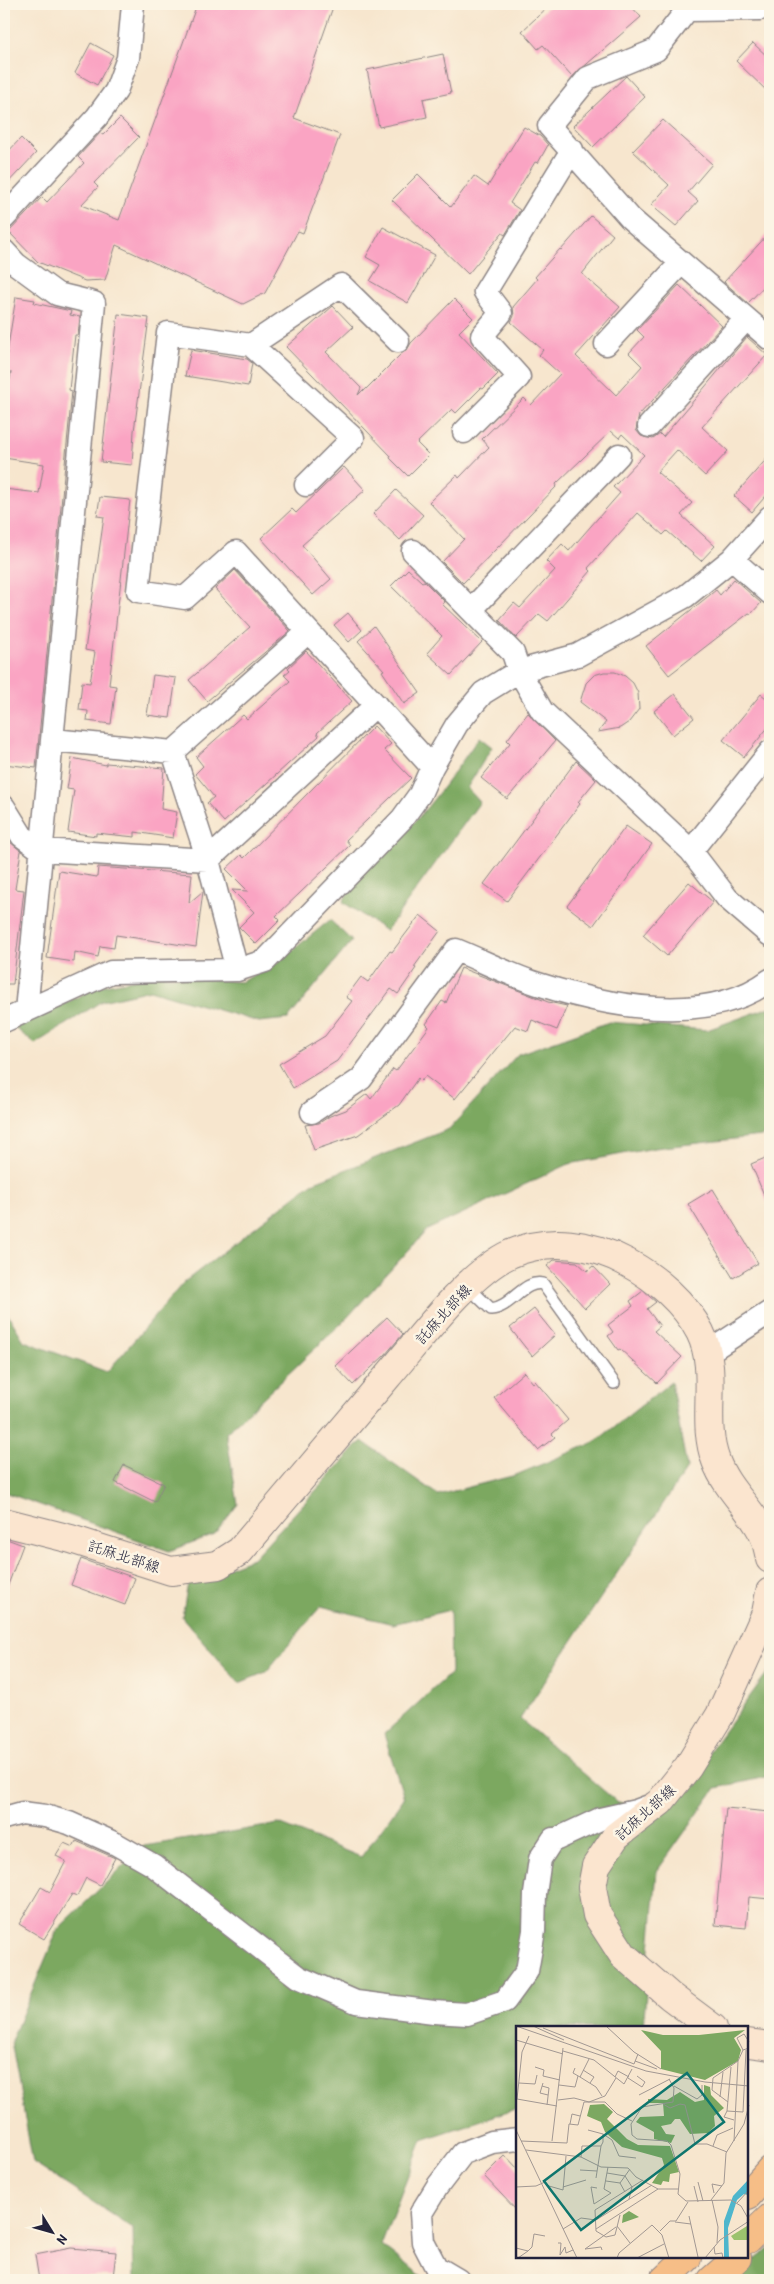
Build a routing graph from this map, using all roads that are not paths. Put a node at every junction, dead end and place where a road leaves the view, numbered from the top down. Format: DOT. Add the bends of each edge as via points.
graph roads {
  1 [pos="133,4"];
  2 [pos="760,7"];
  3 [pos="572,150"];
  4 [pos="4,218"];
  5 [pos="4,250"];
  6 [pos="681,263"];
  7 [pos="746,319"];
  8 [pos="770,339"];
  9 [pos="398,342"];
  10 [pos="606,344"];
  11 [pos="250,345"];
  12 [pos="649,426"];
  13 [pos="464,432"];
  14 [pos="619,454"];
  15 [pos="306,485"];
  16 [pos="770,517"];
  17 [pos="413,551"];
  18 [pos="732,559"];
  19 [pos="770,593"];
  20 [pos="471,610"];
  21 [pos="308,632"];
  22 [pos="519,671"];
  23 [pos="376,705"];
  24 [pos="53,740"];
  25 [pos="173,752"];
  26 [pos="770,752"];
  27 [pos="432,767"];
  28 [pos="4,807"];
  29 [pos="41,850"];
  30 [pos="691,851"];
  31 [pos="208,860"];
  32 [pos="770,935"];
  33 [pos="237,970"];
  34 [pos="770,980"];
  35 [pos="26,1011"];
  36 [pos="4,1021"];
  37 [pos="312,1112"];
  38 [pos="467,1286"];
  39 [pos="770,1312"];
  40 [pos="707,1354"];
  41 [pos="614,1383"];
  42 [pos="4,1522"];
  43 [pos="770,1560"];
  44 [pos="770,1592"];
  45 [pos="660,1802"];
  46 [pos="4,1818"];
  47 [pos="710,2026"];
  48 [pos="749,2043"];
  49 [pos="770,2046"];
  50 [pos="516,2139"];
  51 [pos="770,2170"];
  52 [pos="770,2180"];
  53 [pos="749,2194"];
  54 [pos="749,2200"];
  55 [pos="770,2218"];
  56 [pos="770,2228"];
  57 [pos="749,2239"];
  58 [pos="749,2247"];
  59 [pos="686,2259"];
  60 [pos="727,2259"];
  61 [pos="736,2259"];
  62 [pos="458,2280"];
  63 [pos="664,2280"];
  64 [pos="704,2280"];
  65 [pos="712,2280"];
  1 -- 4 [label="street" via="128,58 116,91"];
  2 -- 3 [label="street" via="687,10 656,50 588,78 549,126"];
  3 -- 6 [label="street" via="631,219"];
  3 -- 13 [label="street" via="484,292 500,313 482,336 519,377"];
  5 -- 24 [label="street" via="16,264 57,294 94,303"];
  6 -- 7 [label="street"];
  6 -- 10 [label="street"];
  7 -- 8 [label="street"];
  7 -- 12 [label="street"];
  9 -- 11 [label="street" via="341,285"];
  11 -- 15 [label="street" via="352,438"];
  11 -- 21 [label="street" via="168,333 138,591 185,598 236,552"];
  14 -- 20 [label="street"];
  16 -- 18 [label="street"];
  17 -- 20 [label="street"];
  18 -- 19 [label="street"];
  18 -- 22 [label="street" via="686,596 631,628 578,655"];
  20 -- 22 [label="street" via="514,653"];
  21 -- 23 [label="street"];
  21 -- 25 [label="street"];
  22 -- 27 [label="street" via="483,694 457,724"];
  22 -- 30 [label="street" via="542,711"];
  23 -- 27 [label="street"];
  23 -- 31 [label="street"];
  24 -- 25 [label="street"];
  24 -- 29 [label="street"];
  25 -- 31 [label="street"];
  26 -- 30 [label="street"];
  27 -- 33 [label="street" via="420,794 402,819 265,961"];
  28 -- 29 [label="street" via="22,836"];
  29 -- 31 [label="street"];
  29 -- 35 [label="street"];
  30 -- 32 [label="street" via="727,898"];
  31 -- 33 [label="street"];
  33 -- 35 [label="street" via="111,972"];
  34 -- 37 [label="street" via="754,992 710,1006 669,1009 599,1000 537,984 456,950 361,1079"];
  35 -- 36 [label="street"];
  38 -- 40 [label="main road, 託麻北部線" via="497,1262 537,1245 597,1248 646,1273 689,1313 701,1334"];
  38 -- 41 [label="lane" via="491,1309 500,1309 532,1284 543,1284"];
  38 -- 42 [label="main road, 託麻北部線" via="240,1551 218,1565 171,1571 71,1539"];
  39 -- 40 [label="street"];
  40 -- 43 [label="main road, 託麻北部線" via="710,1438 715,1460 729,1488 765,1537"];
  44 -- 45 [label="main road, 託麻北部線" via="766,1613 720,1714 688,1767"];
  45 -- 46 [label="street" via="636,1811 600,1818 558,1839 553,1838 540,1858 527,1971 505,2001 467,2014 356,2002 298,1977 153,1865 116,1844 45,1816 22,1813"];
  45 -- 47 [label="main road, 託麻北部線" via="616,1836 596,1866 592,1887 597,1915 623,1955"];
  48 -- 49 [label="main road"];
  50 -- 62 [label="street" via="492,2142 463,2153 421,2213 424,2242 436,2267"];
  51 -- 53 [label="highway"];
  52 -- 54 [label="highway"];
  55 -- 57 [label="highway"];
  56 -- 58 [label="highway"];
  59 -- 63 [label="highway"];
  60 -- 64 [label="highway"];
  61 -- 65 [label="highway"];
}
